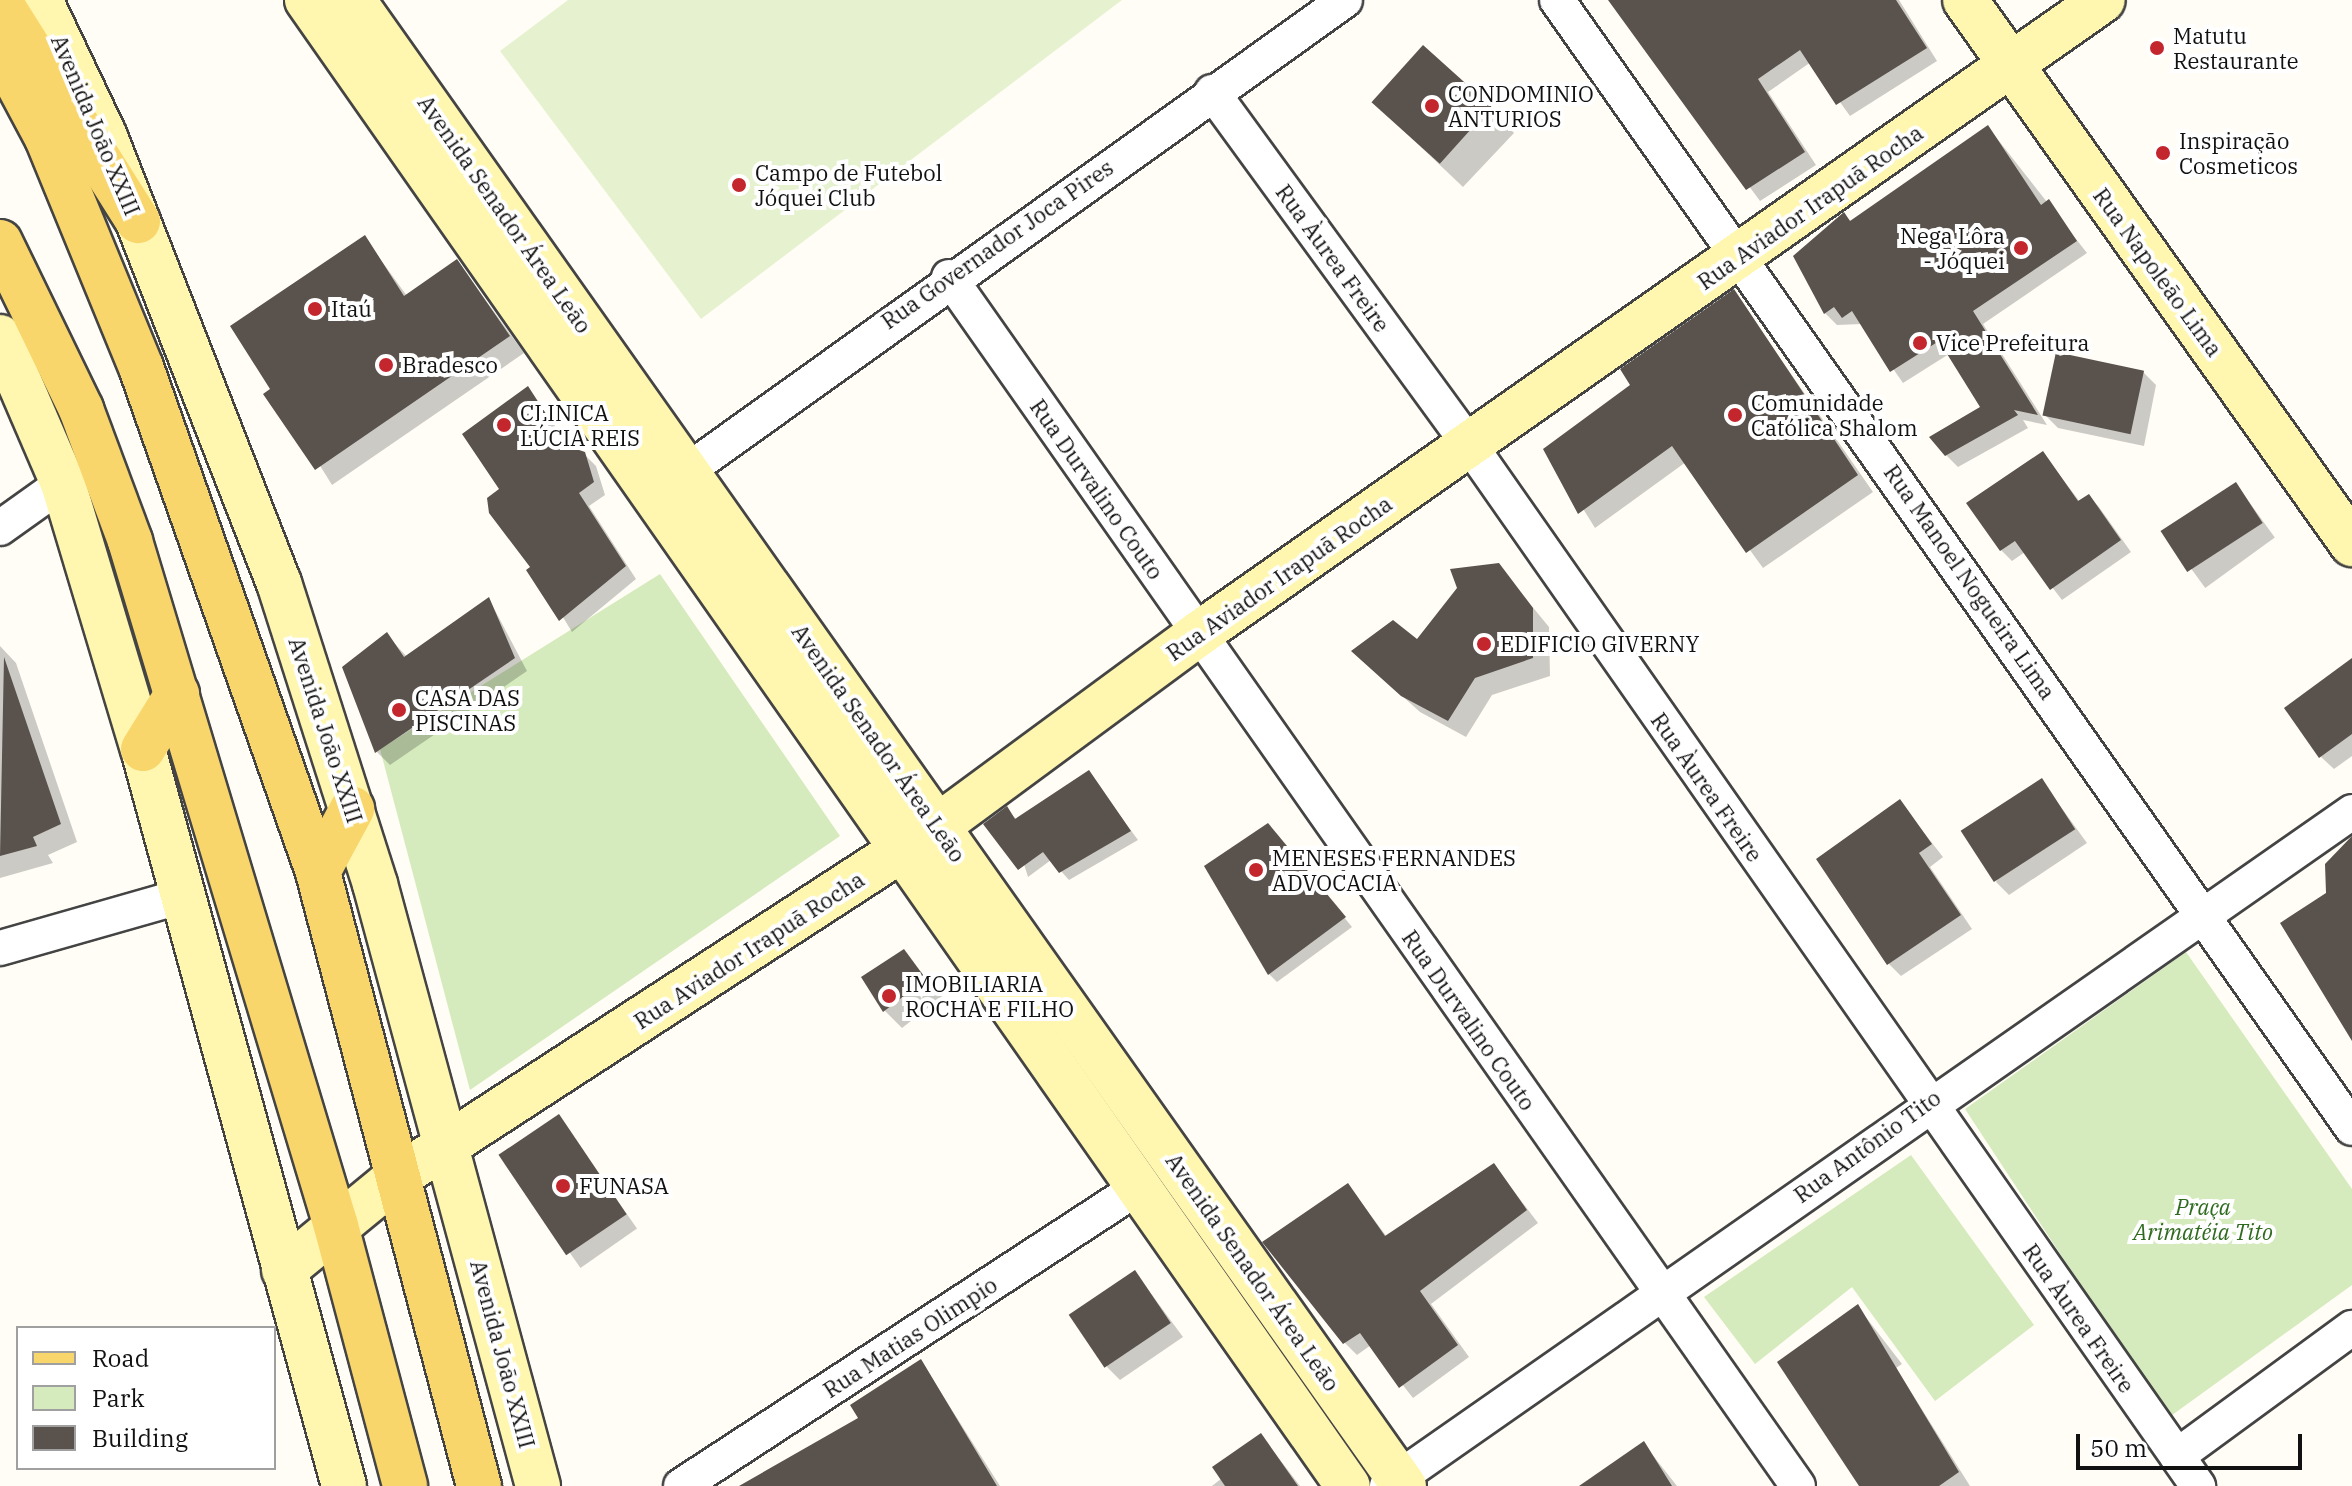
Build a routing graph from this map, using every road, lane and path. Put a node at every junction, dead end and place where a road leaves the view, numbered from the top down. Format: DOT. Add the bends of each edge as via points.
graph roads {
  1 [pos="40,0"];
  2 [pos="307,0"];
  3 [pos="353,0"];
  4 [pos="1345,0"];
  5 [pos="1557,0"];
  6 [pos="1965,0"];
  7 [pos="2103,0"];
  8 [pos="0,2"];
  9 [pos="0,50"];
  10 [pos="2012,68"];
  11 [pos="1212,92"];
  12 [pos="402,103"];
  13 [pos="138,221"];
  14 [pos="0,242"];
  15 [pos="1738,256"];
  16 [pos="537,259"];
  17 [pos="949,277"];
  18 [pos="503,286"];
  19 [pos="0,337"];
  20 [pos="1469,444"];
  21 [pos="63,483"];
  22 [pos="670,483"];
  23 [pos="0,528"];
  24 [pos="2352,544"];
  25 [pos="1197,635"];
  26 [pos="177,694"];
  27 [pos="143,749"];
  28 [pos="352,809"];
  29 [pos="2352,812"];
  30 [pos="938,826"];
  31 [pos="902,850"];
  32 [pos="318,872"];
  33 [pos="179,897"];
  34 [pos="2203,910"];
  35 [pos="0,948"];
  36 [pos="1928,1102"];
  37 [pos="2352,1128"];
  38 [pos="448,1144"];
  39 [pos="396,1178"];
  40 [pos="1139,1187"];
  41 [pos="336,1226"];
  42 [pos="284,1270"];
  43 [pos="1662,1295"];
  44 [pos="2352,1328"];
  45 [pos="2177,1456"];
  46 [pos="1397,1483"];
  47 [pos="344,1486"];
  48 [pos="405,1486"];
  49 [pos="479,1486"];
  50 [pos="538,1486"];
  51 [pos="681,1486"];
  52 [pos="1348,1486"];
  53 [pos="1798,1486"];
  54 [pos="2198,1486"];
  1 -- 13 [label="street, Avenida João XXIII"];
  2 -- 12 [label="street, Avenida Senador Área Leão"];
  3 -- 12 [label="street, Avenida Senador Área Leão"];
  4 -- 11 [label="street, Rua Governador Joca Pires"];
  5 -- 15 [label="street, Rua Manoel Nogueira Lima"];
  6 -- 10 [label="street, Rua Napoleão Lima"];
  7 -- 10 [label="street, Rua Aviador Irapuã Rocha"];
  8 -- 13 [label="main road"];
  9 -- 32 [label="main road" via="47,138 141,367"];
  10 -- 15 [label="street, Rua Aviador Irapuã Rocha"];
  10 -- 24 [label="street, Rua Napoleão Lima"];
  11 -- 17 [label="street, Rua Governador Joca Pires"];
  11 -- 20 [label="street, Rua Àurea Freire"];
  12 -- 16 [label="street, Avenida Senador Área Leão"];
  12 -- 18 [label="street, Avenida Senador Área Leão"];
  13 -- 28 [label="street, Avenida João XXIII" via="279,583"];
  14 -- 26 [label="main road" via="81,409"];
  15 -- 20 [label="street, Rua Aviador Irapuã Rocha"];
  15 -- 34 [label="street, Rua Manoel Nogueira Lima"];
  16 -- 18 [label="street"];
  16 -- 22 [label="street, Avenida Senador Área Leão"];
  17 -- 22 [label="street, Rua Governador Joca Pires"];
  17 -- 25 [label="street, Rua Durvalino Couto"];
  18 -- 22 [label="street, Avenida Senador Área Leão"];
  19 -- 21 [label="street"];
  20 -- 25 [label="street, Rua Aviador Irapuã Rocha"];
  20 -- 36 [label="street, Rua Àurea Freire"];
  21 -- 23 [label="street"];
  21 -- 27 [label="street"];
  22 -- 30 [label="street, Avenida Senador Área Leão"];
  22 -- 31 [label="street, Avenida Senador Área Leão"];
  25 -- 30 [label="street, Rua Aviador Irapuã Rocha"];
  25 -- 43 [label="street, Rua Durvalino Couto"];
  26 -- 27 [label="main road"];
  26 -- 41 [label="main road"];
  27 -- 33 [label="street"];
  28 -- 32 [label="main road"];
  28 -- 38 [label="street, Avenida João XXIII"];
  29 -- 34 [label="street, Rua Antônio Tito"];
  30 -- 31 [label="street, Rua Aviador Irapuã Rocha"];
  30 -- 46 [label="street, Avenida Senador Área Leão"];
  31 -- 38 [label="street, Rua Aviador Irapuã Rocha"];
  31 -- 40 [label="street, Avenida Senador Área Leão"];
  32 -- 39 [label="main road"];
  33 -- 35 [label="street"];
  33 -- 42 [label="street"];
  34 -- 36 [label="street, Rua Antônio Tito"];
  34 -- 37 [label="street, Rua Manoel Nogueira Lima"];
  36 -- 43 [label="street, Rua Antônio Tito"];
  36 -- 45 [label="street, Rua Àurea Freire"];
  38 -- 39 [label="street, Rua Aviador Irapuã Rocha"];
  38 -- 50 [label="street, Avenida João XXIII"];
  39 -- 41 [label="street, Rua Aviador Irapuã Rocha"];
  39 -- 49 [label="main road"];
  40 -- 51 [label="street, Rua Matias Olimpio"];
  40 -- 52 [label="street, Avenida Senador Área Leão"];
  41 -- 42 [label="street, Rua Aviador Irapuã Rocha"];
  41 -- 48 [label="main road"];
  42 -- 47 [label="street"];
  43 -- 46 [label="street, Rua Antônio Tito"];
  43 -- 53 [label="street, Rua Durvalino Couto"];
  44 -- 45 [label="street"];
  45 -- 54 [label="street, Rua Àurea Freire"];
}
